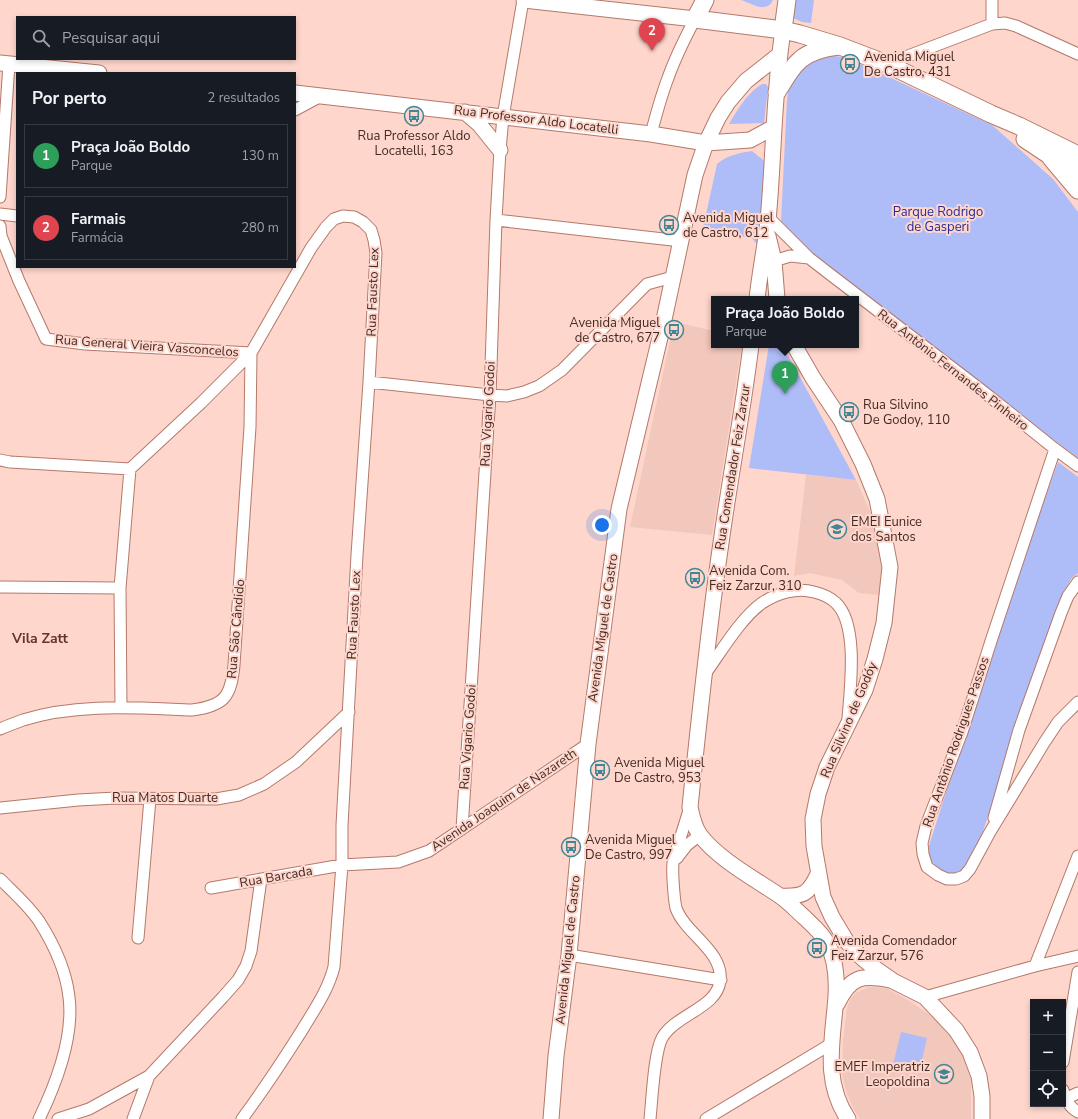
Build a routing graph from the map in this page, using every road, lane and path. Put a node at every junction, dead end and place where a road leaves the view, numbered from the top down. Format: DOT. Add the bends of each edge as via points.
graph roads {
  1 [pos="524,0"];
  2 [pos="705,0"];
  3 [pos="992,0"];
  4 [pos="786,5"];
  5 [pos="696,19"];
  6 [pos="992,24"];
  7 [pos="761,27"];
  8 [pos="783,30"];
  9 [pos="840,46"];
  10 [pos="1078,54"];
  11 [pos="780,55"];
  12 [pos="4,63"];
  13 [pos="887,64"];
  14 [pos="89,72"];
  15 [pos="777,92"];
  16 [pos="296,93"];
  17 [pos="321,96"];
  18 [pos="296,109"];
  19 [pos="465,112"];
  20 [pos="991,114"];
  21 [pos="503,116"];
  22 [pos="774,127"];
  23 [pos="651,134"];
  24 [pos="750,140"];
  25 [pos="706,143"];
  26 [pos="500,150"];
  27 [pos="1049,155"];
  28 [pos="1078,155"];
  29 [pos="773,157"];
  30 [pos="1078,168"];
  31 [pos="1078,190"];
  32 [pos="0,197"];
  33 [pos="0,214"];
  34 [pos="16,216"];
  35 [pos="496,220"];
  36 [pos="768,225"];
  37 [pos="0,226"];
  38 [pos="681,241"];
  39 [pos="809,258"];
  40 [pos="774,261"];
  41 [pos="673,277"];
  42 [pos="757,296"];
  43 [pos="777,296"];
  44 [pos="858,296"];
  45 [pos="859,297"];
  46 [pos="751,348"];
  47 [pos="796,348"];
  48 [pos="251,353"];
  49 [pos="369,382"];
  50 [pos="490,395"];
  51 [pos="1055,449"];
  52 [pos="0,460"];
  53 [pos="1078,466"];
  54 [pos="130,469"];
  55 [pos="1078,582"];
  56 [pos="120,588"];
  57 [pos="3,589"];
  58 [pos="705,675"];
  59 [pos="1078,702"];
  60 [pos="121,708"];
  61 [pos="349,712"];
  62 [pos="848,725"];
  63 [pos="0,729"];
  64 [pos="588,744"];
  65 [pos="150,799"];
  66 [pos="690,807"];
  67 [pos="0,808"];
  68 [pos="462,829"];
  69 [pos="990,832"];
  70 [pos="700,835"];
  71 [pos="1078,856"];
  72 [pos="673,863"];
  73 [pos="342,865"];
  74 [pos="818,874"];
  75 [pos="0,878"];
  76 [pos="261,879"];
  77 [pos="211,888"];
  78 [pos="781,896"];
  79 [pos="138,938"];
  80 [pos="569,955"];
  81 [pos="1078,956"];
  82 [pos="1035,966"];
  83 [pos="1078,972"];
  84 [pos="721,980"];
  85 [pos="893,980"];
  86 [pos="925,997"];
  87 [pos="835,1009"];
  88 [pos="831,1044"];
  89 [pos="1066,1044"];
  90 [pos="149,1076"];
  91 [pos="1078,1093"];
  92 [pos="1066,1095"];
  93 [pos="1066,1098"];
  94 [pos="1078,1112"];
  95 [pos="39,1119"];
  96 [pos="58,1119"];
  97 [pos="133,1119"];
  98 [pos="242,1119"];
  99 [pos="551,1119"];
  100 [pos="650,1119"];
  101 [pos="706,1119"];
  102 [pos="848,1119"];
  103 [pos="982,1119"];
  1 -- 5 [label="main road"];
  1 -- 21 [label="street, Rua Vigario Godoi"];
  2 -- 5 [label="main road"];
  3 -- 6 [label="street"];
  4 -- 7 [label="main road" via="774,20"];
  4 -- 8 [label="main road"];
  5 -- 7 [label="main road"];
  5 -- 23 [label="street" via="668,78"];
  6 -- 10 [label="street" via="1005,23 1016,26"];
  6 -- 13 [label="street"];
  7 -- 8 [label="main road"];
  8 -- 9 [label="main road"];
  8 -- 11 [label="main road"];
  9 -- 13 [label="main road"];
  9 -- 15 [label="main road" via="818,50 802,58 794,65"];
  11 -- 15 [label="main road"];
  11 -- 25 [label="main road, Avenida Miguel de Castro" via="746,81 728,102"];
  12 -- 14 [label="main road"];
  12 -- 32 [label="street"];
  13 -- 20 [label="main road"];
  15 -- 22 [label="main road"];
  16 -- 17 [label="main road, Rua Professor Aldo Locatelli"];
  17 -- 18 [label="street"];
  17 -- 19 [label="main road, Rua Professor Aldo Locatelli"];
  19 -- 21 [label="main road, Rua Professor Aldo Locatelli"];
  19 -- 26 [label="main road" via="479,124"];
  20 -- 27 [label="main road"];
  20 -- 28 [label="main road"];
  21 -- 23 [label="main road, Rua Professor Aldo Locatelli"];
  21 -- 26 [label="street, Rua Vigario Godoi"];
  22 -- 24 [label="main road, Rua Professor Aldo Locatelli"];
  22 -- 29 [label="main road"];
  23 -- 25 [label="main road, Rua Professor Aldo Locatelli"];
  24 -- 25 [label="main road, Rua Professor Aldo Locatelli"];
  24 -- 29 [label="main road" via="767,150"];
  25 -- 38 [label="main road, Avenida Miguel de Castro" via="695,175"];
  26 -- 35 [label="street, Rua Vigario Godoi"];
  27 -- 30 [label="main road"];
  27 -- 31 [label="main road"];
  29 -- 36 [label="main road"];
  33 -- 34 [label="street"];
  35 -- 38 [label="street"];
  35 -- 50 [label="street, Rua Vigario Godoi"];
  36 -- 39 [label="street, Rua Antônio Fernandes Pinheiro"];
  36 -- 40 [label="main road"];
  36 -- 42 [label="main road"];
  37 -- 48 [label="street, Rua General Vieira Vasconcelos" via="1,236 19,281 46,339 85,344"];
  38 -- 41 [label="main road, Avenida Miguel de Castro"];
  39 -- 40 [label="street" via="790,256"];
  39 -- 44 [label="street, Rua Antônio Fernandes Pinheiro"];
  40 -- 43 [label="main road"];
  41 -- 50 [label="street" via="647,284 562,370 539,386 507,396"];
  41 -- 64 [label="main road, Avenida Miguel de Castro" via="619,509"];
  45 -- 51 [label="street, Rua Antônio Fernandes Pinheiro"];
  46 -- 58 [label="main road, Rua Comendador Feiz Zarzur" via="721,544"];
  47 -- 62 [label="main road, Rua Silvino de Godóy" via="841,420 863,464 877,498 890,567 884,623 876,659"];
  48 -- 49 [label="street, Rua Fausto Lex" via="326,226 343,216 354,217 371,230 376,253"];
  48 -- 54 [label="street, Rua Fausto Lex" via="201,404"];
  48 -- 60 [label="street, Rua São Cândido" via="250,427 231,688 222,700 204,708"];
  49 -- 50 [label="street"];
  49 -- 61 [label="street, Rua Fausto Lex"];
  50 -- 68 [label="street, Rua Vigario Godoi"];
  51 -- 53 [label="street, Rua Antônio Fernandes Pinheiro"];
  51 -- 69 [label="street, Rua Antônio Rodrigues Passos" via="962,732 926,826 922,843 927,867 947,879 964,876"];
  52 -- 54 [label="street"];
  54 -- 56 [label="street"];
  55 -- 69 [label="street" via="1068,596 1061,613 1019,730"];
  56 -- 57 [label="street"];
  56 -- 60 [label="street"];
  58 -- 62 [label="street" via="744,621 761,604 793,590 824,595 836,604 845,618 851,642"];
  58 -- 66 [label="main road, Rua Comendador Feiz Zarzur"];
  59 -- 69 [label="street, Rua Antônio Rodrigues Passos" via="1058,722"];
  60 -- 63 [label="street, Rua São Cândido" via="59,712 23,720"];
  61 -- 65 [label="street, Rua Matos Duarte" via="296,762 264,784 239,795 216,799"];
  61 -- 73 [label="street, Rua Fausto Lex"];
  62 -- 74 [label="main road, Rua Silvino de Godóy" via="827,767 818,794 813,819"];
  64 -- 68 [label="street, Avenida Joaquim de Nazareth"];
  64 -- 80 [label="main road, Avenida Miguel de Castro"];
  65 -- 67 [label="street, Rua Matos Duarte" via="78,800"];
  65 -- 79 [label="street"];
  66 -- 70 [label="main road, Rua Comendador Feiz Zarzur" via="694,826"];
  66 -- 72 [label="street"];
  68 -- 73 [label="street, Avenida Joaquim de Nazareth" via="429,851 398,862"];
  70 -- 72 [label="street" via="687,845"];
  70 -- 78 [label="main road, Rua Comendador Feiz Zarzur" via="711,847"];
  71 -- 82 [label="street"];
  72 -- 84 [label="street" via="676,908 682,919 715,958 720,968"];
  73 -- 76 [label="street, Rua Barcada"];
  73 -- 98 [label="street" via="334,967 330,981 282,1063"];
  74 -- 78 [label="main road" via="809,891 794,897"];
  74 -- 85 [label="main road, Rua Silvino de Godóy" via="823,897 847,942 868,963"];
  75 -- 95 [label="street" via="39,921 62,965 69,995 68,1032 60,1070"];
  76 -- 77 [label="street, Rua Barcada"];
  76 -- 90 [label="street" via="251,951 246,966 238,980"];
  78 -- 87 [label="main road, Rua Comendador Feiz Zarzur" via="827,941 837,977"];
  80 -- 84 [label="street"];
  80 -- 99 [label="main road, Avenida Miguel de Castro"];
  81 -- 82 [label="street"];
  82 -- 86 [label="street"];
  83 -- 89 [label="street"];
  84 -- 100 [label="street" via="714,997 680,1019 661,1040 657,1052"];
  85 -- 86 [label="main road"];
  85 -- 87 [label="main road" via="876,977 856,980 842,993"];
  86 -- 103 [label="main road" via="956,1030 970,1052 979,1076"];
  87 -- 88 [label="main road, Rua Comendador Feiz Zarzur"];
  88 -- 101 [label="street"];
  88 -- 102 [label="main road, Rua Comendador Feiz Zarzur" via="834,1091"];
  90 -- 96 [label="street" via="89,1109"];
  90 -- 97 [label="street"];
  91 -- 92 [label="street"];
  93 -- 94 [label="street"];
}
